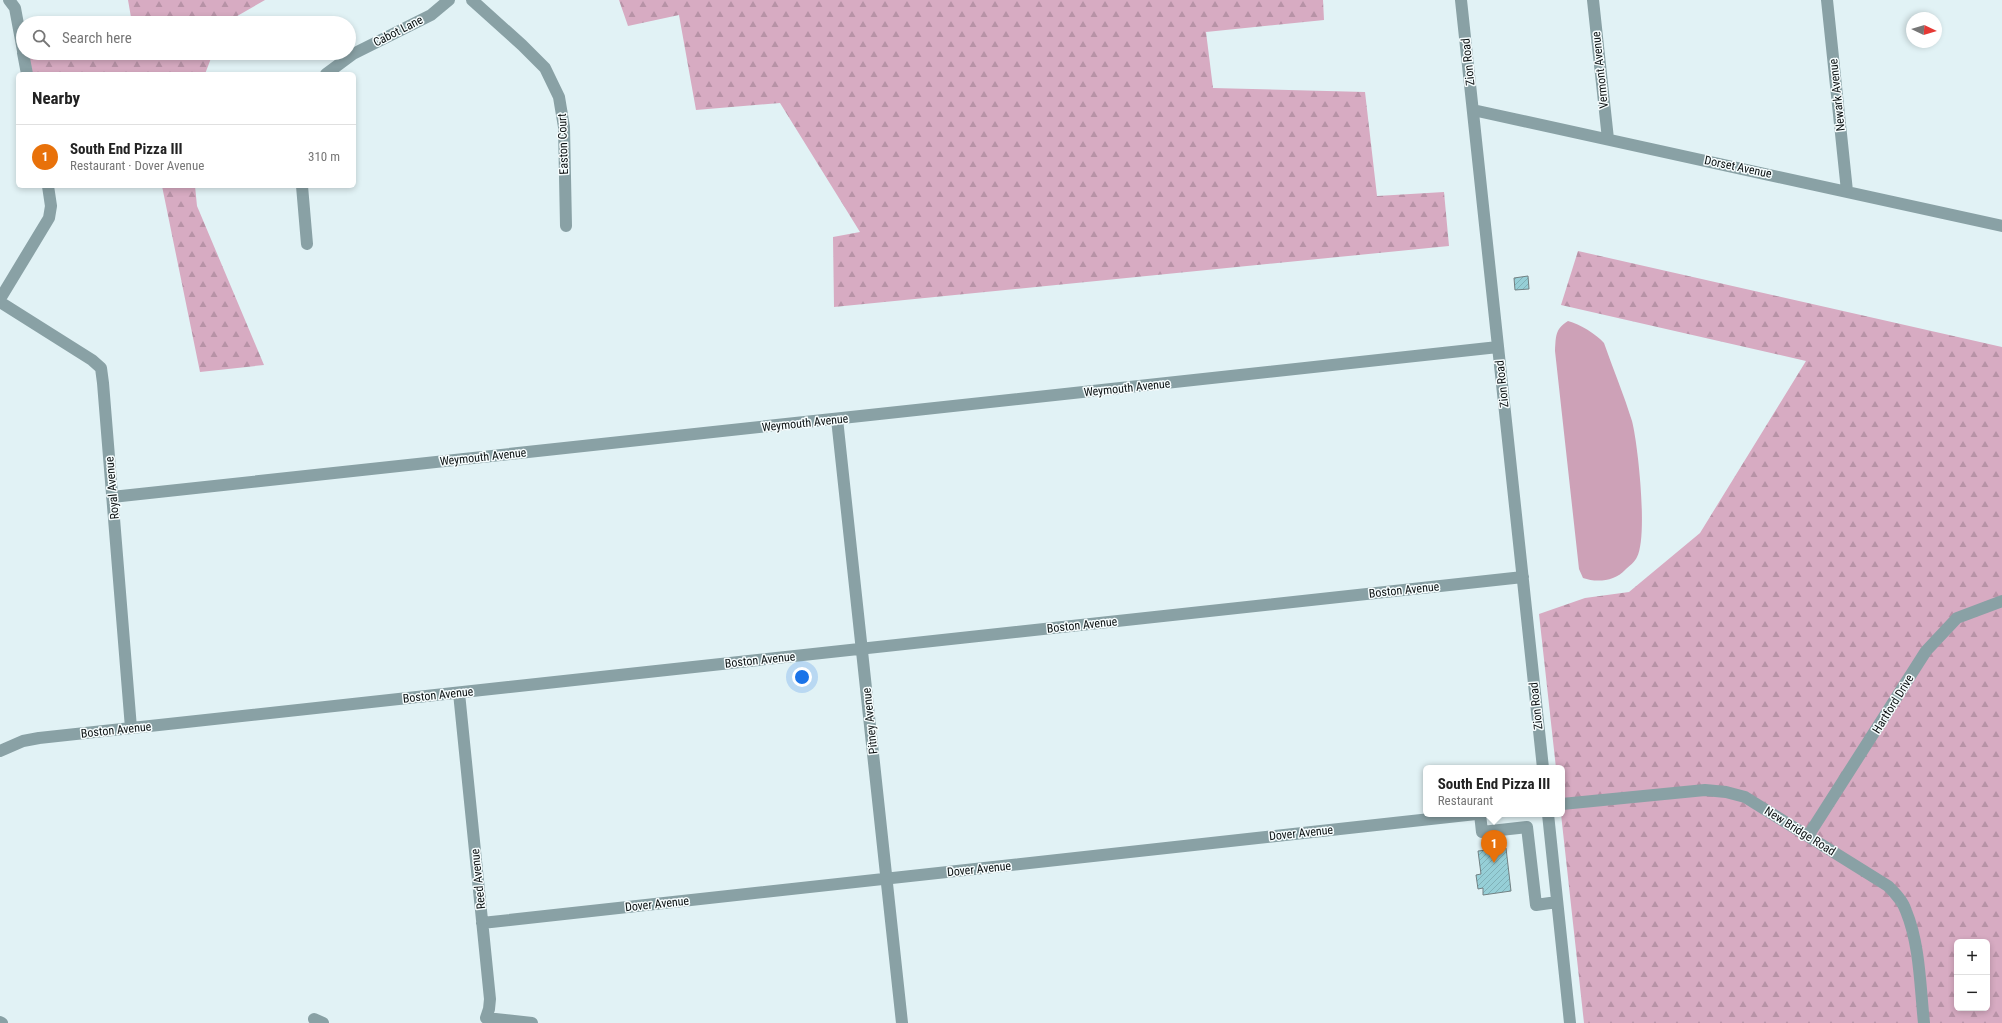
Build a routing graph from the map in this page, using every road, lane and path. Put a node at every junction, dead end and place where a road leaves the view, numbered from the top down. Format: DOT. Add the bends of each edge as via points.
graph roads {
  1 [pos="9,0"];
  2 [pos="449,0"];
  3 [pos="472,0"];
  4 [pos="1461,0"];
  5 [pos="1593,0"];
  6 [pos="1827,0"];
  7 [pos="16,16"];
  8 [pos="356,53"];
  9 [pos="24,60"];
  10 [pos="344,60"];
  11 [pos="27,72"];
  12 [pos="329,72"];
  13 [pos="1473,110"];
  14 [pos="1608,139"];
  15 [pos="48,188"];
  16 [pos="302,188"];
  17 [pos="1847,191"];
  18 [pos="566,226"];
  19 [pos="2002,226"];
  20 [pos="307,244"];
  21 [pos="0,301"];
  22 [pos="1498,347"];
  23 [pos="837,419"];
  24 [pos="112,497"];
  25 [pos="1523,577"];
  26 [pos="2002,601"];
  27 [pos="862,649"];
  28 [pos="459,693"];
  29 [pos="131,728"];
  30 [pos="0,751"];
  31 [pos="1543,765"];
  32 [pos="1565,804"];
  33 [pos="1449,817"];
  34 [pos="1480,817"];
  35 [pos="1548,817"];
  36 [pos="1550,832"];
  37 [pos="1528,835"];
  38 [pos="1808,836"];
  39 [pos="887,879"];
  40 [pos="1557,902"];
  41 [pos="482,923"];
  42 [pos="483,1021"];
  43 [pos="532,1023"];
  44 [pos="902,1023"];
  45 [pos="1570,1023"];
  46 [pos="1924,1023"];
  1 -- 7 [label="street" via="15,8"];
  2 -- 8 [label="street, Cabot Lane" via="431,15"];
  3 -- 18 [label="street, Easton Court" via="545,68 559,97 564,127"];
  4 -- 13 [label="street, Zion Road"];
  5 -- 14 [label="street, Vermont Avenue"];
  6 -- 17 [label="street, Newark Avenue"];
  9 -- 11 [label="street"];
  10 -- 12 [label="street, Cabot Lane"];
  13 -- 14 [label="street, Dorset Avenue"];
  13 -- 22 [label="street, Zion Road"];
  14 -- 17 [label="street, Dorset Avenue"];
  15 -- 21 [label="street" via="50,218"];
  16 -- 20 [label="street"];
  17 -- 19 [label="street, Dorset Avenue"];
  21 -- 24 [label="street, Royal Avenue" via="92,360 100,368"];
  22 -- 23 [label="street, Weymouth Avenue"];
  22 -- 25 [label="street, Zion Road"];
  23 -- 24 [label="street, Weymouth Avenue"];
  23 -- 27 [label="street, Pitney Avenue"];
  24 -- 29 [label="street, Royal Avenue"];
  25 -- 27 [label="street, Boston Avenue"];
  25 -- 31 [label="street, Zion Road"];
  26 -- 38 [label="street, Hartford Drive" via="1957,618 1926,651"];
  27 -- 28 [label="street, Boston Avenue"];
  27 -- 39 [label="street, Pitney Avenue"];
  28 -- 29 [label="street, Boston Avenue"];
  28 -- 41 [label="street, Reed Avenue"];
  29 -- 30 [label="street, Boston Avenue" via="39,738 23,741"];
  32 -- 38 [label="street, New Bridge Road" via="1705,790 1726,792 1745,797"];
  33 -- 39 [label="street, Dover Avenue"];
  34 -- 37 [label="street" via="1482,832 1527,827"];
  35 -- 36 [label="street"];
  36 -- 37 [label="street"];
  36 -- 40 [label="street"];
  37 -- 40 [label="street" via="1536,905"];
  38 -- 46 [label="street, New Bridge Road" via="1888,886 1906,909 1916,948"];
  39 -- 41 [label="street, Dover Avenue"];
  39 -- 44 [label="street, Pitney Avenue"];
  40 -- 45 [label="street"];
  41 -- 42 [label="street, Reed Avenue" via="490,999 489,1009"];
  42 -- 43 [label="street, Reed Avenue"];
}
